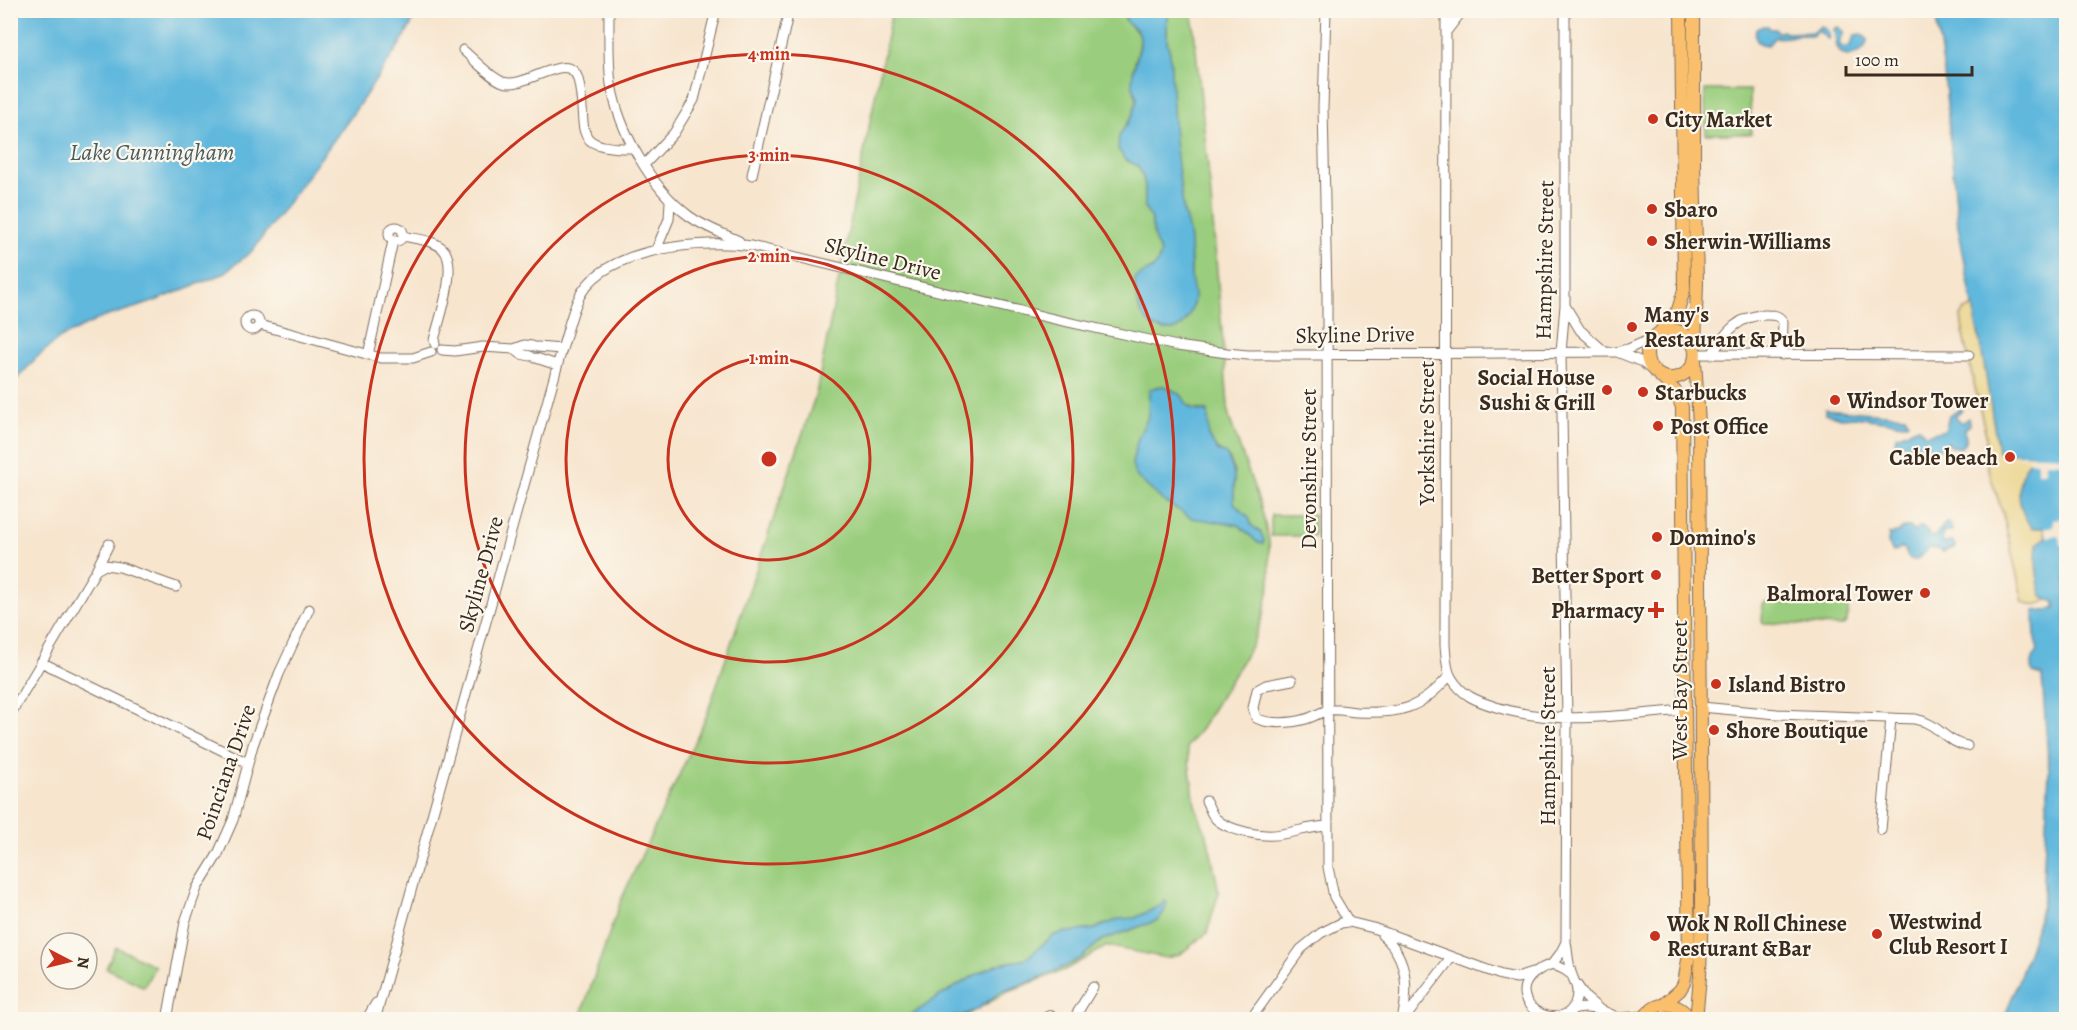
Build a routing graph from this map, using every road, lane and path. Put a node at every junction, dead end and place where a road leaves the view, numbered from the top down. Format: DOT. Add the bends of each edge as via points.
graph roads {
  1 [pos="609,10"];
  2 [pos="716,10"];
  3 [pos="789,10"];
  4 [pos="1326,10"];
  5 [pos="1446,10"];
  6 [pos="1464,10"];
  7 [pos="1565,10"];
  8 [pos="1681,10"];
  9 [pos="1694,10"];
  10 [pos="1446,32"];
  11 [pos="463,50"];
  12 [pos="633,148"];
  13 [pos="644,165"];
  14 [pos="752,175"];
  15 [pos="670,201"];
  16 [pos="751,246"];
  17 [pos="656,250"];
  18 [pos="1565,304"];
  19 [pos="260,325"];
  20 [pos="1656,335"];
  21 [pos="436,349"];
  22 [pos="562,349"];
  23 [pos="534,352"];
  24 [pos="1610,352"];
  25 [pos="1445,353"];
  26 [pos="1561,353"];
  27 [pos="1327,354"];
  28 [pos="1695,354"];
  29 [pos="1712,354"];
  30 [pos="368,355"];
  31 [pos="1782,355"];
  32 [pos="1969,355"];
  33 [pos="557,365"];
  34 [pos="1657,374"];
  35 [pos="109,544"];
  36 [pos="96,570"];
  37 [pos="176,587"];
  38 [pos="309,609"];
  39 [pos="41,662"];
  40 [pos="1450,675"];
  41 [pos="1293,680"];
  42 [pos="1701,707"];
  43 [pos="1328,710"];
  44 [pos="1684,710"];
  45 [pos="10,714"];
  46 [pos="1891,718"];
  47 [pos="1568,719"];
  48 [pos="1967,746"];
  49 [pos="248,762"];
  50 [pos="1206,801"];
  51 [pos="1328,826"];
  52 [pos="1881,830"];
  53 [pos="1348,922"];
  54 [pos="1373,928"];
  55 [pos="1566,942"];
  56 [pos="1451,958"];
  57 [pos="1552,964"];
  58 [pos="1533,972"];
  59 [pos="1501,975"];
  60 [pos="1574,979"];
  61 [pos="385,984"];
  62 [pos="1093,987"];
  63 [pos="1526,1003"];
  64 [pos="1663,1005"];
  65 [pos="1600,1009"];
  66 [pos="1570,1011"];
  67 [pos="1051,1015"];
  68 [pos="1643,1018"];
  69 [pos="1557,1019"];
  70 [pos="1620,1019"];
  71 [pos="167,1020"];
  72 [pos="366,1020"];
  73 [pos="375,1020"];
  74 [pos="1040,1020"];
  75 [pos="1073,1020"];
  76 [pos="1250,1020"];
  77 [pos="1403,1020"];
  78 [pos="1530,1020"];
  79 [pos="1691,1020"];
  80 [pos="1696,1020"];
  1 -- 12 [label="street" via="612,85"];
  2 -- 13 [label="street" via="691,107 674,133"];
  3 -- 14 [label="street"];
  4 -- 27 [label="street, Devonshire Street" via="1323,108"];
  5 -- 10 [label="street, Yorkshire Street"];
  6 -- 10 [label="street"];
  7 -- 18 [label="street, Hampshire Street"];
  8 -- 20 [label="main road" via="1684,290 1678,310"];
  9 -- 28 [label="main road, West Bay Street"];
  10 -- 25 [label="street, Yorkshire Street"];
  11 -- 12 [label="street" via="507,83 522,82 560,67 569,68 577,74 589,141 607,148"];
  12 -- 13 [label="street"];
  13 -- 15 [label="street"];
  15 -- 16 [label="street" via="698,222"];
  15 -- 17 [label="street" via="669,219"];
  16 -- 17 [label="street, Skyline Drive" via="708,243"];
  16 -- 27 [label="street, Skyline Drive" via="1177,346 1248,355"];
  17 -- 22 [label="street, Skyline Drive" via="616,264 597,276 578,301"];
  18 -- 24 [label="street" via="1580,330"];
  18 -- 26 [label="street, Hampshire Street"];
  19 -- 30 [label="street"];
  20 -- 24 [label="street, Skyline Drive"];
  20 -- 28 [label="main road" via="1680,331 1691,340"];
  20 -- 34 [label="main road" via="1647,355 1648,364"];
  21 -- 23 [label="street" via="514,349 525,345"];
  21 -- 30 [label="street" via="397,360"];
  21 -- 30 [label="street" via="434,340 449,275 448,257 437,244 404,236 401,229 394,227 389,233 393,241"];
  22 -- 23 [label="street"];
  22 -- 33 [label="street, Skyline Drive"];
  23 -- 33 [label="street"];
  24 -- 26 [label="street, Skyline Drive"];
  24 -- 34 [label="street, Skyline Drive" via="1642,362"];
  25 -- 26 [label="street, Skyline Drive"];
  25 -- 27 [label="street, Skyline Drive"];
  25 -- 40 [label="street, Yorkshire Street" via="1446,645"];
  26 -- 47 [label="street, Hampshire Street"];
  27 -- 43 [label="street, Devonshire Street"];
  28 -- 29 [label="street"];
  28 -- 34 [label="main road" via="1690,370 1682,376 1671,379"];
  28 -- 42 [label="main road, West Bay Street"];
  29 -- 31 [label="street"];
  29 -- 31 [label="street" via="1739,322 1764,315 1784,321"];
  31 -- 32 [label="street"];
  33 -- 61 [label="street, Skyline Drive"];
  34 -- 44 [label="main road, West Bay Street" via="1676,392 1682,407"];
  35 -- 36 [label="street"];
  36 -- 37 [label="street" via="120,567"];
  36 -- 39 [label="street"];
  38 -- 49 [label="street, Poinciana Drive" via="279,674"];
  39 -- 45 [label="street"];
  39 -- 49 [label="street"];
  40 -- 43 [label="street" via="1423,702 1397,712"];
  40 -- 47 [label="street" via="1474,700 1525,714"];
  41 -- 43 [label="street" via="1257,690 1253,708 1256,718 1296,721"];
  42 -- 46 [label="street"];
  42 -- 80 [label="main road, West Bay Street" via="1702,908"];
  43 -- 51 [label="street, Devonshire Street"];
  44 -- 47 [label="street"];
  44 -- 64 [label="main road, West Bay Street" via="1689,954 1684,983"];
  46 -- 48 [label="street" via="1928,722 1951,741"];
  46 -- 52 [label="street"];
  47 -- 55 [label="street, Hampshire Street"];
  49 -- 71 [label="street, Poinciana Drive" via="233,820 197,888 185,922"];
  50 -- 51 [label="street" via="1215,818 1250,833 1267,836"];
  51 -- 53 [label="street, Devonshire Street" via="1330,884"];
  53 -- 54 [label="street"];
  53 -- 76 [label="street" via="1330,928 1301,949"];
  54 -- 56 [label="street"];
  54 -- 77 [label="street" via="1391,942 1400,956 1407,988"];
  55 -- 57 [label="street"];
  55 -- 60 [label="street, Hampshire Street"];
  56 -- 59 [label="street"];
  56 -- 77 [label="street"];
  57 -- 58 [label="street"];
  57 -- 60 [label="street"];
  58 -- 59 [label="street" via="1517,978"];
  58 -- 63 [label="street" via="1526,984"];
  59 -- 63 [label="street" via="1514,983"];
  60 -- 65 [label="street" via="1586,998"];
  60 -- 66 [label="street" via="1576,1000"];
  61 -- 72 [label="street"];
  61 -- 73 [label="street, Skyline Drive"];
  62 -- 75 [label="street"];
  63 -- 69 [label="street" via="1539,1017"];
  63 -- 78 [label="street"];
  64 -- 68 [label="main road, West Bay Street"];
  64 -- 79 [label="main road" via="1678,1006"];
  65 -- 66 [label="street"];
  65 -- 70 [label="street"];
  66 -- 69 [label="street"];
  67 -- 74 [label="street"];
  68 -- 70 [label="street"];
}
